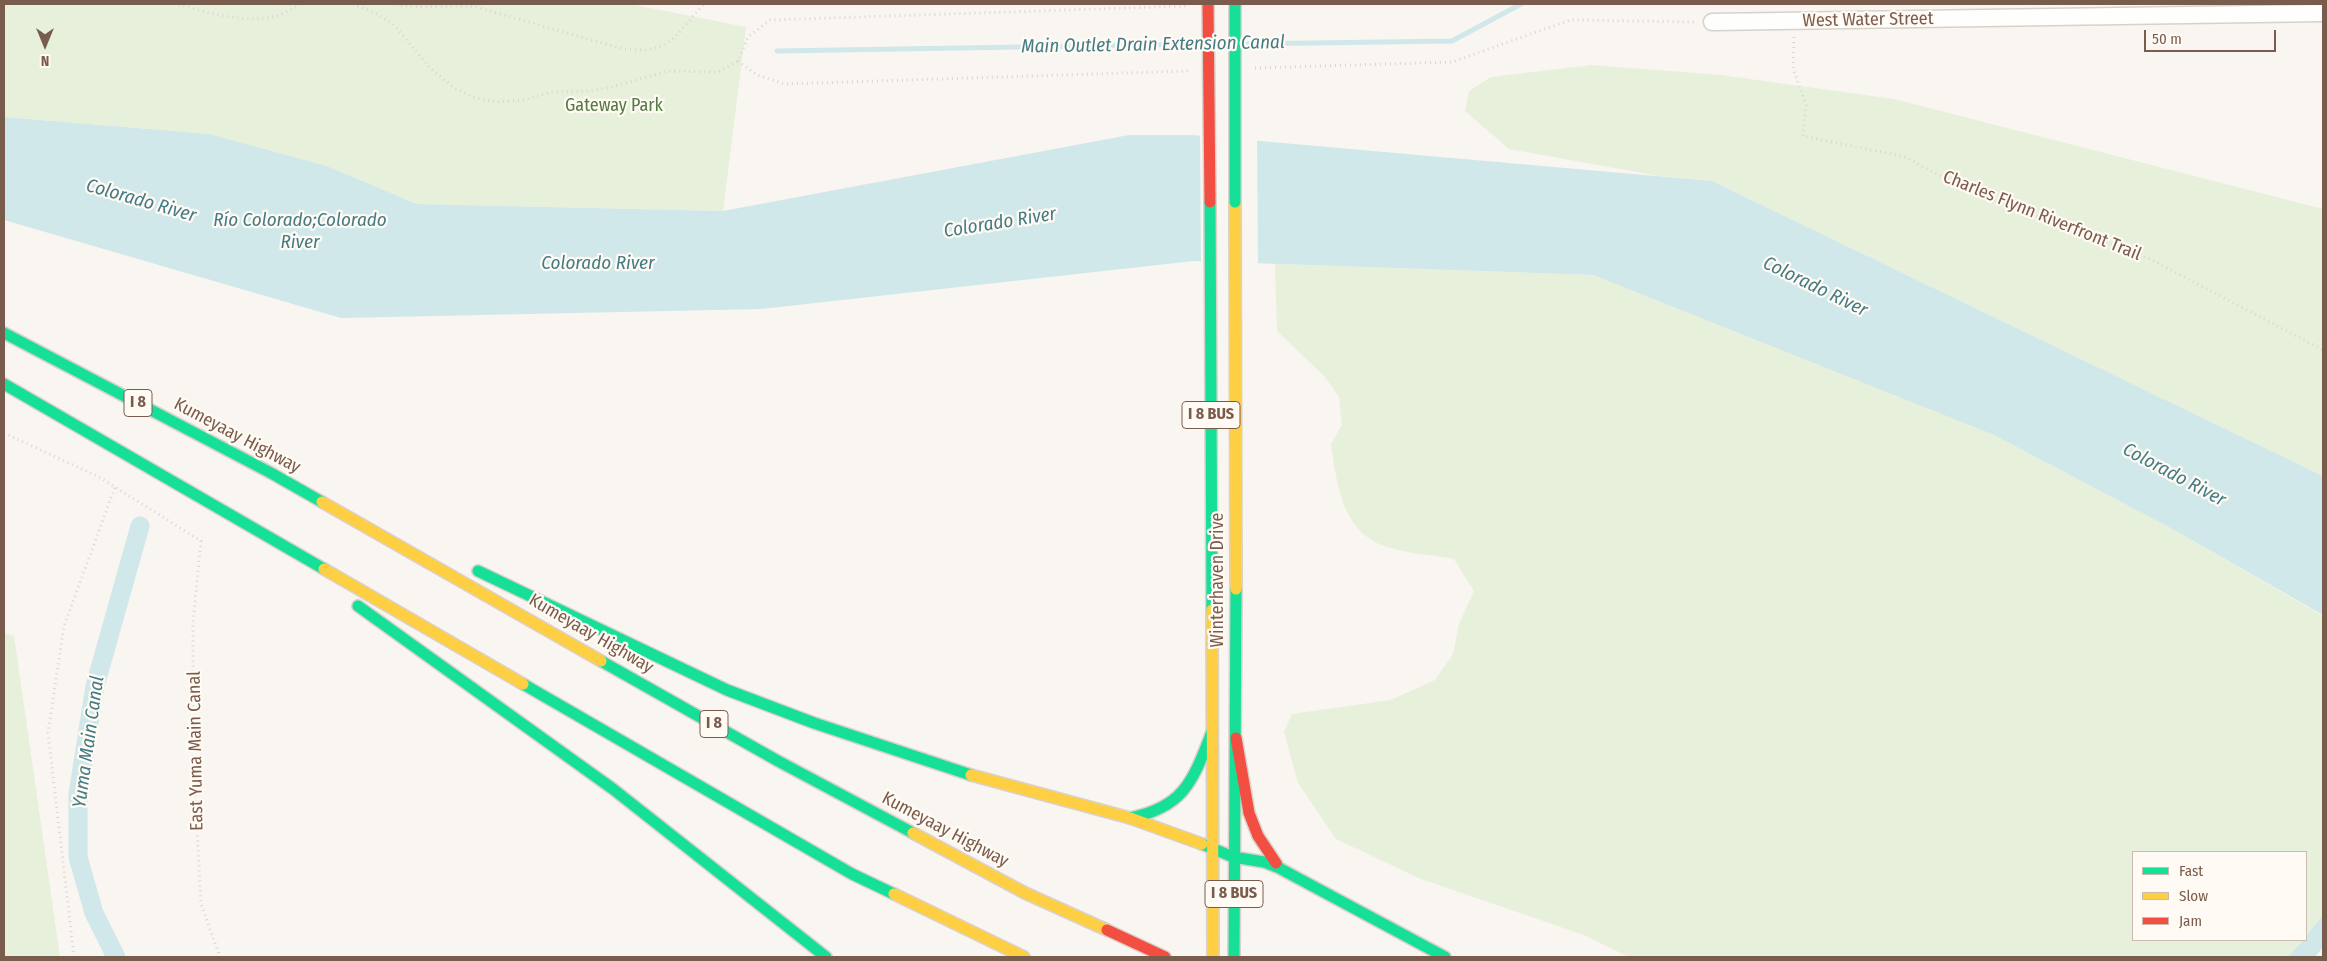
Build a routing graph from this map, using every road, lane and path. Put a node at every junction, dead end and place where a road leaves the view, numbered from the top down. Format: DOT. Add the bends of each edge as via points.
graph roads {
  1 [pos="179,4"];
  2 [pos="301,4"];
  3 [pos="353,4"];
  4 [pos="396,4"];
  5 [pos="704,4"];
  6 [pos="1208,4"];
  7 [pos="1235,4"];
  8 [pos="1254,4"];
  9 [pos="1264,4"];
  10 [pos="1195,6"];
  11 [pos="2323,13"];
  12 [pos="1794,21"];
  13 [pos="1712,22"];
  14 [pos="4,333"];
  15 [pos="2323,350"];
  16 [pos="4,384"];
  17 [pos="4,433"];
  18 [pos="271,473"];
  19 [pos="115,487"];
  20 [pos="237,519"];
  21 [pos="414,541"];
  22 [pos="468,566"];
  23 [pos="334,588"];
  24 [pos="350,600"];
  25 [pos="1212,732"];
  26 [pos="1236,738"];
  27 [pos="1130,818"];
  28 [pos="1214,849"];
  29 [pos="1233,856"];
  30 [pos="1279,868"];
  31 [pos="74,957"];
  32 [pos="220,957"];
  33 [pos="826,957"];
  34 [pos="1024,957"];
  35 [pos="1165,957"];
  36 [pos="1213,957"];
  37 [pos="1234,957"];
  38 [pos="1445,957"];
  1 -- 2 [label="path" via="224,16 255,18 275,16"];
  3 -- 10 [label="path" via="394,25 431,69 456,89 476,98 497,102 523,100 551,92 612,87 668,70 718,72 738,61 748,37 770,20"];
  4 -- 5 [label="path" via="420,8 476,8 620,48 640,50 672,40"];
  6 -- 25 [label="main road, Winterhaven Drive / I 8 BUS, bridge"];
  7 -- 26 [label="main road, Winterhaven Drive / I 8 BUS, bridge"];
  8 -- 9 [label="path"];
  11 -- 12 [label="street, West Water Street"];
  12 -- 13 [label="street, West Water Street"];
  12 -- 15 [label="path, Charles Flynn Riverfront Trail" via="1793,68 1806,105 1803,136 1906,157 1959,188 2150,259"];
  14 -- 18 [label="main road, Kumeyaay Highway / I 8"];
  16 -- 20 [label="main road"];
  17 -- 19 [label="path"];
  18 -- 21 [label="main road"];
  18 -- 35 [label="main road, Kumeyaay Highway / I 8" via="778,761 1025,893"];
  19 -- 31 [label="path" via="64,626 48,733"];
  19 -- 32 [label="path, East Yuma Main Canal" via="201,542 193,622 194,771 201,904"];
  20 -- 23 [label="main road"];
  20 -- 34 [label="main road" via="852,874"];
  22 -- 27 [label="main road" via="727,690 779,710 977,777"];
  24 -- 33 [label="main road" via="614,789"];
  25 -- 27 [label="main road" via="1193,775 1174,800 1150,815"];
  25 -- 28 [label="main road, Winterhaven Drive / I 8 BUS"];
  26 -- 29 [label="main road, Winterhaven Drive / I 8 BUS"];
  26 -- 30 [label="main road" via="1249,813 1258,836"];
  27 -- 28 [label="main road"];
  28 -- 29 [label="main road"];
  28 -- 36 [label="main road, Winterhaven Drive / I 8 BUS"];
  29 -- 30 [label="main road"];
  29 -- 37 [label="main road, Winterhaven Drive / I 8 BUS"];
  30 -- 38 [label="main road"];
}
